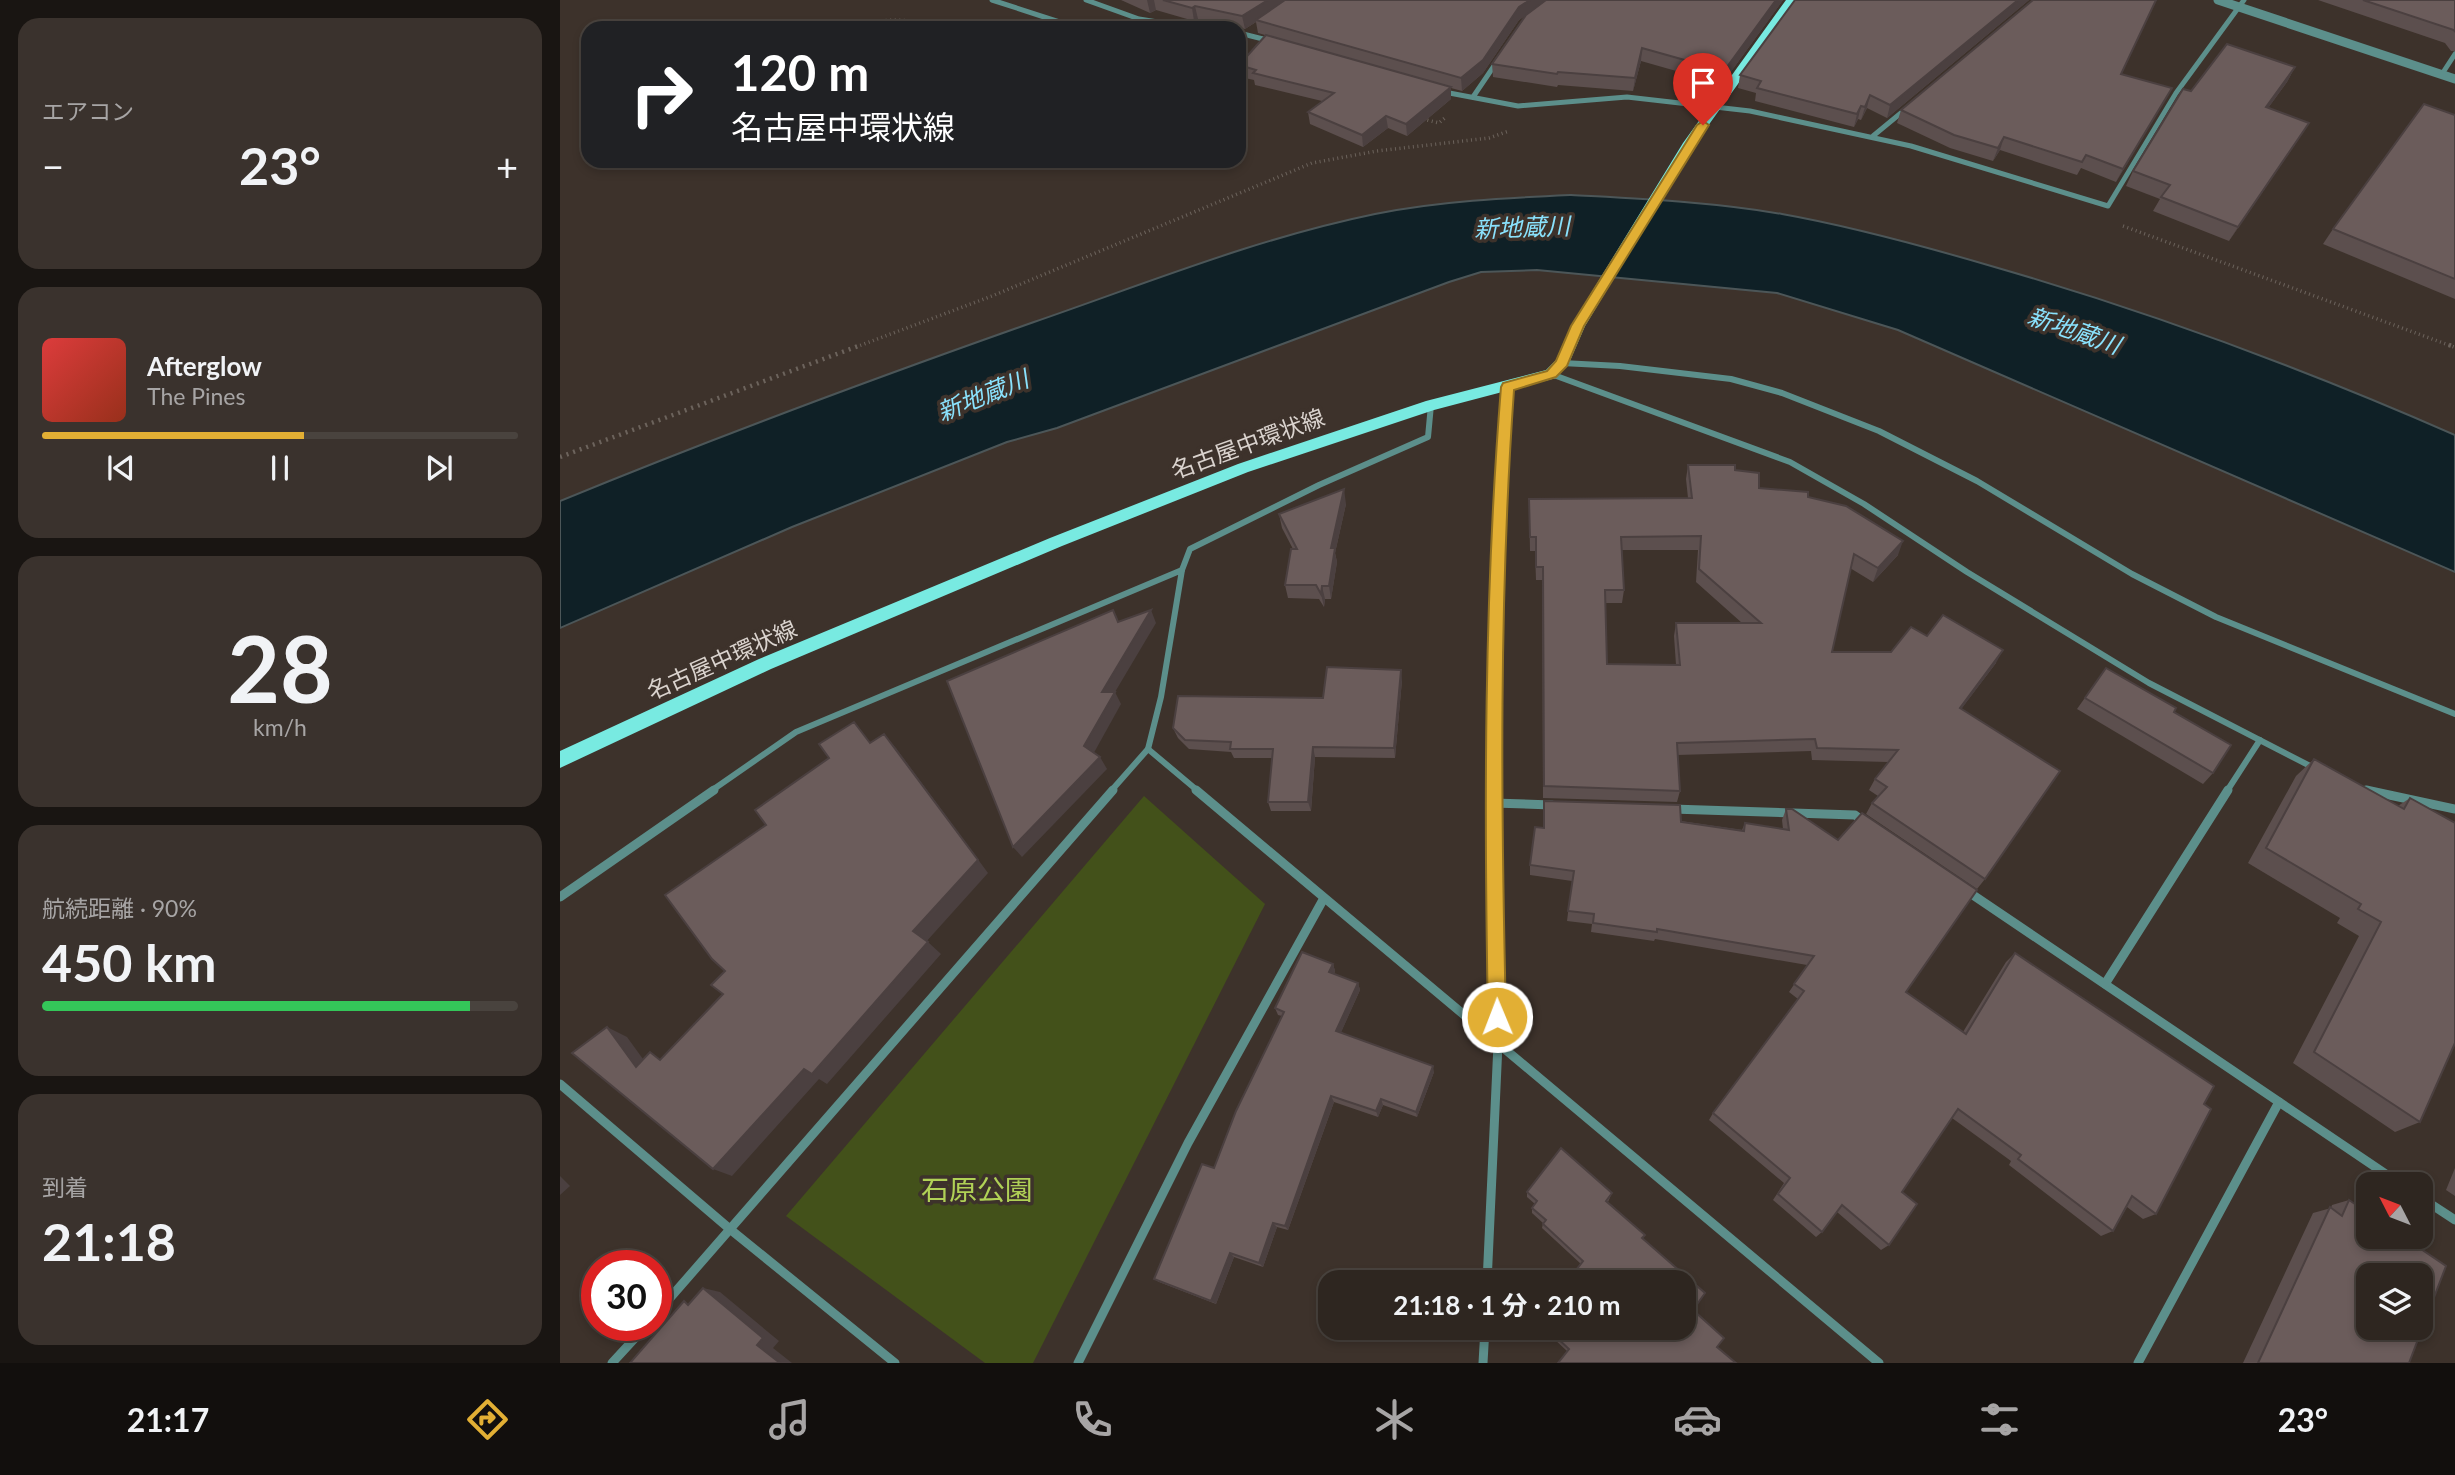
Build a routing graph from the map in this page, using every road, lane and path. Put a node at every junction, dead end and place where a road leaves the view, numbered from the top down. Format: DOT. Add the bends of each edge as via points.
graph roads {
  1 [pos="992,0"];
  2 [pos="1086,0"];
  3 [pos="1792,0"];
  4 [pos="2218,0"];
  5 [pos="2242,3"];
  6 [pos="879,21"];
  7 [pos="915,21"];
  8 [pos="1056,21"];
  9 [pos="1151,21"];
  10 [pos="1257,27"];
  11 [pos="1247,34"];
  12 [pos="1280,44"];
  13 [pos="2455,54"];
  14 [pos="1501,55"];
  15 [pos="2442,74"];
  16 [pos="2455,79"];
  17 [pos="1432,89"];
  18 [pos="1463,96"];
  19 [pos="1473,97"];
  20 [pos="1914,102"];
  21 [pos="1717,106"];
  22 [pos="1414,117"];
  23 [pos="1514,128"];
  24 [pos="1873,136"];
  25 [pos="1557,369"];
  26 [pos="1507,387"];
  27 [pos="1431,405"];
  28 [pos="560,457"];
  29 [pos="1182,570"];
  30 [pos="2455,714"];
  31 [pos="2260,740"];
  32 [pos="1148,750"];
  33 [pos="560,760"];
  34 [pos="2320,771"];
  35 [pos="2356,786"];
  36 [pos="1493,803"];
  37 [pos="1562,805"];
  38 [pos="1660,808"];
  39 [pos="2455,809"];
  40 [pos="1878,831"];
  41 [pos="1957,884"];
  42 [pos="560,897"];
  43 [pos="1324,898"];
  44 [pos="2105,984"];
  45 [pos="1497,1044"];
  46 [pos="560,1084"];
  47 [pos="2279,1102"];
  48 [pos="2383,1172"];
  49 [pos="2433,1206"];
  50 [pos="2455,1220"];
  51 [pos="731,1230"];
  52 [pos="1488,1270"];
  53 [pos="672,1296"];
  54 [pos="1484,1340"];
  55 [pos="632,1341"];
  56 [pos="612,1363"];
  57 [pos="895,1363"];
  58 [pos="1078,1363"];
  59 [pos="1483,1363"];
  60 [pos="1879,1363"];
  61 [pos="2138,1363"];
  1 -- 8 [label="street"];
  2 -- 9 [label="street"];
  3 -- 21 [label="main road"];
  4 -- 5 [label="street"];
  5 -- 15 [label="street"];
  5 -- 24 [label="street" via="2176,93 2108,206"];
  6 -- 7 [label="path"];
  10 -- 11 [label="street"];
  11 -- 12 [label="street"];
  13 -- 15 [label="street"];
  14 -- 19 [label="street"];
  15 -- 16 [label="street"];
  17 -- 18 [label="street"];
  18 -- 19 [label="street"];
  18 -- 22 [label="path" via="1439,123"];
  19 -- 21 [label="street" via="1518,106 1627,97"];
  20 -- 24 [label="street"];
  21 -- 24 [label="street"];
  21 -- 25 [label="main road" via="1689,143 1578,326"];
  23 -- 28 [label="path" via="1489,138 1312,163 992,296"];
  25 -- 26 [label="main road, 名古屋中環状線"];
  25 -- 30 [label="street" via="1620,366 1731,379 1782,393 1879,431 1977,481 2132,574 2216,617"];
  25 -- 31 [label="street" via="1790,462 2149,683"];
  26 -- 27 [label="main road, 名古屋中環状線"];
  26 -- 36 [label="street" via="1498,504"];
  27 -- 29 [label="street" via="1428,437 1191,549"];
  27 -- 33 [label="main road, 名古屋中環状線" via="1243,468 1056,542 765,664"];
  29 -- 32 [label="street"];
  29 -- 42 [label="street" via="796,732"];
  31 -- 34 [label="street"];
  31 -- 44 [label="street"];
  32 -- 43 [label="street"];
  32 -- 51 [label="street"];
  35 -- 39 [label="street"];
  36 -- 37 [label="street"];
  36 -- 45 [label="street"];
  38 -- 40 [label="street" via="1855,815"];
  41 -- 44 [label="street"];
  43 -- 45 [label="street"];
  43 -- 58 [label="street" via="1188,1143"];
  44 -- 47 [label="street"];
  45 -- 52 [label="street"];
  45 -- 60 [label="street"];
  46 -- 51 [label="street"];
  47 -- 48 [label="street"];
  47 -- 61 [label="street"];
  49 -- 50 [label="street"];
  51 -- 53 [label="street"];
  51 -- 57 [label="street"];
  54 -- 59 [label="street"];
  55 -- 56 [label="street"];
}
